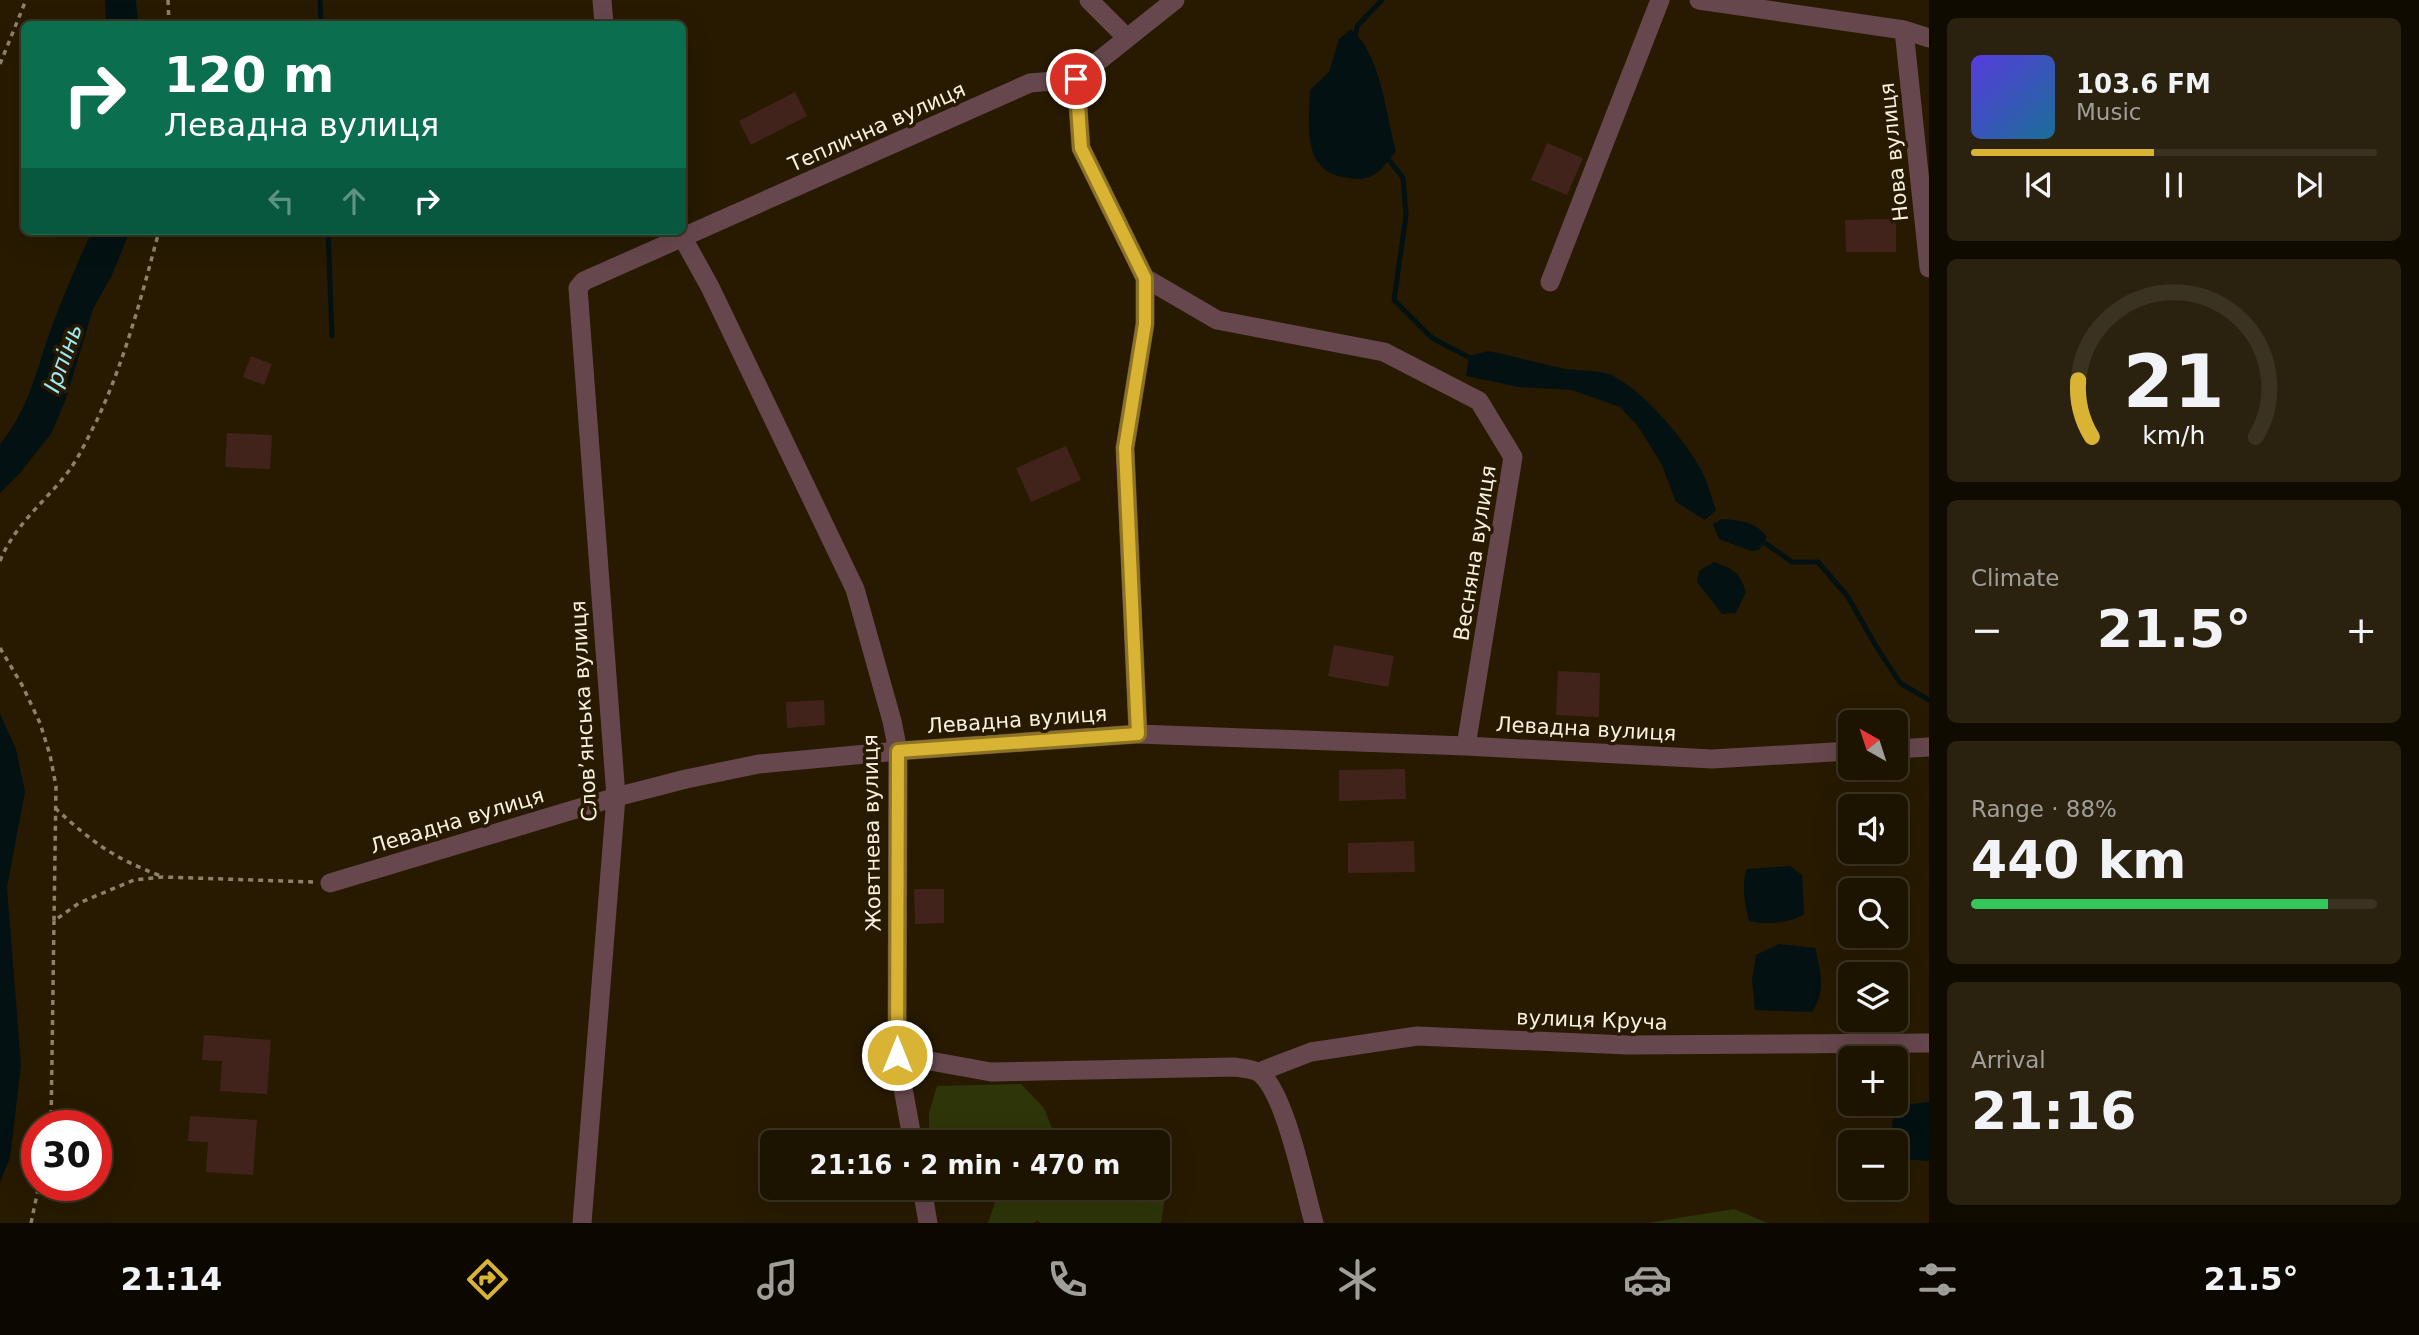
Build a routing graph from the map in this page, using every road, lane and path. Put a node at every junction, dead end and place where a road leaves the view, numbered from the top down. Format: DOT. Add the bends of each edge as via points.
graph roads {
  1 [pos="26,0"];
  2 [pos="168,0"];
  3 [pos="602,0"];
  4 [pos="1089,0"];
  5 [pos="1175,0"];
  6 [pos="1660,0"];
  7 [pos="1699,0"];
  8 [pos="169,21"];
  9 [pos="604,21"];
  10 [pos="1904,30"];
  11 [pos="1126,38"];
  12 [pos="1929,38"];
  13 [pos="0,64"];
  14 [pos="1076,79"];
  15 [pos="686,231"];
  16 [pos="158,235"];
  17 [pos="678,235"];
  18 [pos="681,235"];
  19 [pos="1929,268"];
  20 [pos="1145,278"];
  21 [pos="584,282"];
  22 [pos="1550,282"];
  23 [pos="0,561"];
  24 [pos="0,648"];
  25 [pos="1138,734"];
  26 [pos="1466,746"];
  27 [pos="1929,747"];
  28 [pos="1908,748"];
  29 [pos="898,751"];
  30 [pos="1838,752"];
  31 [pos="616,797"];
  32 [pos="55,808"];
  33 [pos="163,877"];
  34 [pos="330,883"];
  35 [pos="54,921"];
  36 [pos="1929,1043"];
  37 [pos="897,1055"];
  38 [pos="1259,1072"];
  39 [pos="51,1110"];
  40 [pos="911,1130"];
  41 [pos="924,1200"];
  42 [pos="36,1201"];
  43 [pos="31,1223"];
  44 [pos="582,1223"];
  45 [pos="928,1223"];
  46 [pos="1314,1223"];
  1 -- 13 [label="path"];
  2 -- 8 [label="path"];
  3 -- 9 [label="street"];
  4 -- 11 [label="street"];
  5 -- 11 [label="street"];
  6 -- 22 [label="street"];
  7 -- 10 [label="street"];
  10 -- 12 [label="street"];
  10 -- 19 [label="street, Нова вулиця"];
  11 -- 14 [label="street"];
  14 -- 15 [label="street, Теплична вулиця" via="1030,83"];
  14 -- 20 [label="street" via="1081,148"];
  16 -- 23 [label="path" via="113,386 86,442 68,472 20,526"];
  17 -- 21 [label="street, Теплична вулиця"];
  18 -- 29 [label="street, Жовтнева вулиця" via="855,589"];
  20 -- 25 [label="street" via="1145,324 1125,448"];
  20 -- 26 [label="street, Весняна вулиця" via="1217,320 1384,352 1479,401 1513,457"];
  21 -- 31 [label="street, Словʼянська вулиця" via="578,296"];
  24 -- 32 [label="path" via="40,723 56,786"];
  25 -- 26 [label="street, Левадна вулиця"];
  25 -- 29 [label="street, Левадна вулиця"];
  26 -- 30 [label="street, Левадна вулиця" via="1712,759"];
  27 -- 28 [label="street"];
  29 -- 31 [label="street, Левадна вулиця" via="759,764"];
  29 -- 37 [label="street, Жовтнева вулиця"];
  31 -- 34 [label="street, Левадна вулиця"];
  31 -- 44 [label="street, Словʼянська вулиця"];
  32 -- 33 [label="path" via="110,854"];
  32 -- 35 [label="path"];
  33 -- 34 [label="path"];
  33 -- 35 [label="path" via="134,880 108,890"];
  35 -- 39 [label="path"];
  36 -- 38 [label="street, вулиця Круча" via="1628,1045 1417,1036 1311,1052"];
  37 -- 38 [label="street, вулиця Круча" via="991,1072 1224,1067"];
  37 -- 40 [label="street, Жовтнева вулиця"];
  38 -- 46 [label="street" via="1275,1090 1282,1108"];
  41 -- 45 [label="street"];
  42 -- 43 [label="path"];
}
